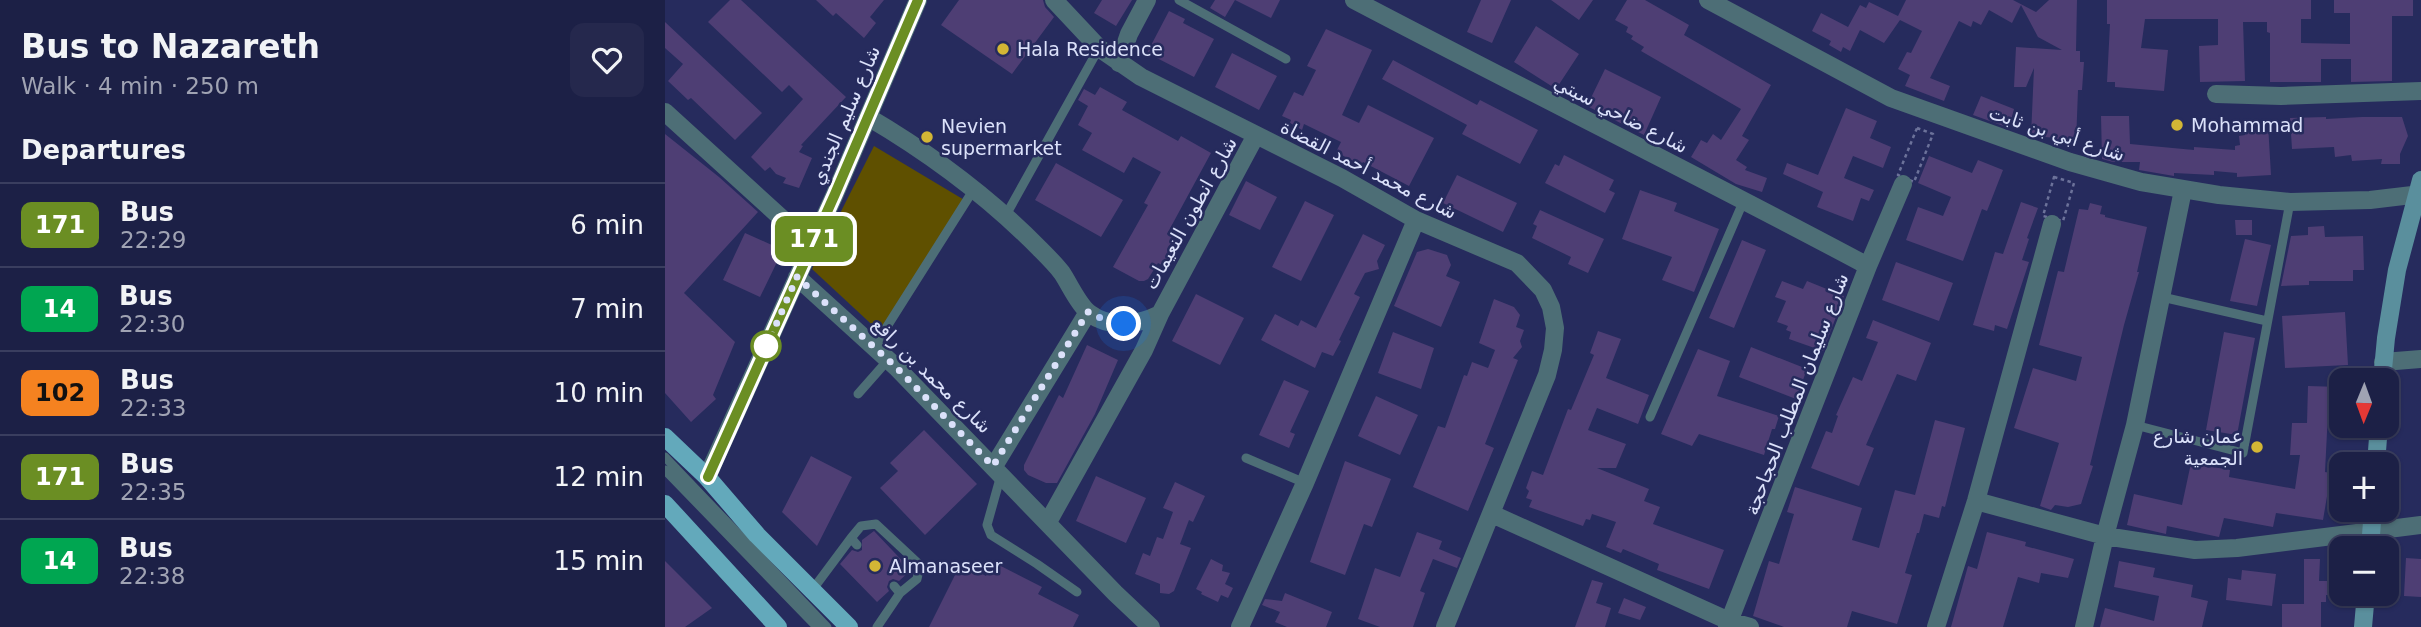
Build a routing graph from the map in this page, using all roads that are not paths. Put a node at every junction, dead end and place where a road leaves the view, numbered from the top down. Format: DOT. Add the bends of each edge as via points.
graph roads {
  1 [pos="918,0"];
  2 [pos="1054,0"];
  3 [pos="1147,0"];
  4 [pos="1179,0"];
  5 [pos="1354,0"];
  6 [pos="1708,0"];
  7 [pos="1099,48"];
  8 [pos="1286,59"];
  9 [pos="1119,63"];
  10 [pos="2421,91"];
  11 [pos="2216,93"];
  12 [pos="665,112"];
  13 [pos="867,117"];
  14 [pos="1257,135"];
  15 [pos="1906,178"];
  16 [pos="974,189"];
  17 [pos="2420,189"];
  18 [pos="2183,190"];
  19 [pos="1744,200"];
  20 [pos="2290,202"];
  21 [pos="1006,215"];
  22 [pos="2054,217"];
  23 [pos="1416,220"];
  24 [pos="811,245"];
  25 [pos="1868,266"];
  26 [pos="797,277"];
  27 [pos="2162,297"];
  28 [pos="1088,312"];
  29 [pos="1160,314"];
  30 [pos="2267,321"];
  31 [pos="874,347"];
  32 [pos="2421,359"];
  33 [pos="888,360"];
  34 [pos="2382,368"];
  35 [pos="2392,368"];
  36 [pos="858,394"];
  37 [pos="1650,417"];
  38 [pos="2135,425"];
  39 [pos="665,437"];
  40 [pos="665,457"];
  41 [pos="1246,458"];
  42 [pos="997,469"];
  43 [pos="665,470"];
  44 [pos="708,477"];
  45 [pos="1305,483"];
  46 [pos="1976,501"];
  47 [pos="665,504"];
  48 [pos="1492,514"];
  49 [pos="1048,522"];
  50 [pos="2421,525"];
  51 [pos="2105,536"];
  52 [pos="2384,536"];
  53 [pos="2329,543"];
  54 [pos="813,589"];
  55 [pos="1077,592"];
  56 [pos="2365,606"];
  57 [pos="1728,624"];
  58 [pos="778,627"];
  59 [pos="817,627"];
  60 [pos="827,627"];
  61 [pos="849,627"];
  62 [pos="877,627"];
  63 [pos="1151,627"];
  64 [pos="1240,627"];
  65 [pos="1445,627"];
  66 [pos="1750,627"];
  67 [pos="1936,627"];
  68 [pos="2084,627"];
  69 [pos="2363,627"];
  1 -- 13 [label="street, شارع سليم الجندي"];
  2 -- 7 [label="street, شارع محمد أحمد القضاة"];
  3 -- 9 [label="street"];
  4 -- 8 [label="lane"];
  5 -- 19 [label="street, شارع ضاحي سبتي"];
  6 -- 18 [label="street, شارع أبي بن ثابت" via="1891,98 2070,162"];
  7 -- 9 [label="street, شارع محمد أحمد القضاة"];
  7 -- 21 [label="lane"];
  9 -- 14 [label="street, شارع محمد أحمد القضاة"];
  10 -- 11 [label="street" via="2281,96"];
  12 -- 24 [label="street" via="734,182"];
  13 -- 16 [label="street"];
  13 -- 24 [label="street, شارع سليم الجندي"];
  14 -- 23 [label="street, شارع محمد أحمد القضاة"];
  14 -- 29 [label="street, شارع انطون النعيمات"];
  15 -- 25 [label="street, شارع سليمان المطلب الحجاحجة"];
  16 -- 21 [label="street"];
  16 -- 31 [label="lane"];
  17 -- 20 [label="street, شارع أبي بن ثابت" via="2358,200"];
  17 -- 34 [label="street" via="2397,270"];
  18 -- 20 [label="street, شارع أبي بن ثابت"];
  18 -- 27 [label="street"];
  19 -- 25 [label="street, شارع ضاحي سبتي"];
  19 -- 37 [label="lane"];
  20 -- 30 [label="lane"];
  21 -- 28 [label="street" via="1060,270"];
  22 -- 46 [label="street"];
  23 -- 45 [label="street"];
  23 -- 48 [label="street, شارع محمد أحمد القضاة" via="1517,263 1543,290 1551,307 1555,328 1547,375"];
  24 -- 26 [label="street, شارع سليم الجندي"];
  25 -- 57 [label="street, شارع سليمان المطلب الحجاحجة"];
  26 -- 31 [label="street, شارع محمد بن رافع"];
  26 -- 44 [label="street, شارع سليم الجندي"];
  27 -- 30 [label="lane"];
  27 -- 38 [label="street"];
  28 -- 29 [label="street, شارع انطون النعيمات" via="1124,324"];
  28 -- 42 [label="street"];
  29 -- 49 [label="street"];
  30 -- 38 [label="lane" via="2242,453"];
  31 -- 33 [label="street, شارع محمد بن رافع"];
  32 -- 35 [label="street"];
  33 -- 36 [label="lane"];
  33 -- 42 [label="street, شارع محمد بن رافع"];
  38 -- 51 [label="street"];
  39 -- 44 [label="main road"];
  40 -- 60 [label="lane"];
  41 -- 45 [label="lane"];
  42 -- 49 [label="street, شارع محمد بن رافع"];
  42 -- 55 [label="lane" via="988,531"];
  43 -- 59 [label="lane"];
  44 -- 54 [label="main road" via="757,536"];
  45 -- 64 [label="street"];
  46 -- 51 [label="street"];
  46 -- 67 [label="street"];
  47 -- 58 [label="main road"];
  48 -- 57 [label="street"];
  48 -- 65 [label="street, شارع محمد أحمد القضاة"];
  49 -- 63 [label="street, شارع محمد بن رافع"];
  50 -- 52 [label="street"];
  51 -- 53 [label="street" via="2216,550"];
  51 -- 68 [label="street"];
  54 -- 61 [label="main road"];
  54 -- 62 [label="lane" via="854,542 861,526 876,524 920,565 917,579 897,589"];
  56 -- 69 [label="street"];
  57 -- 66 [label="street"];
}
